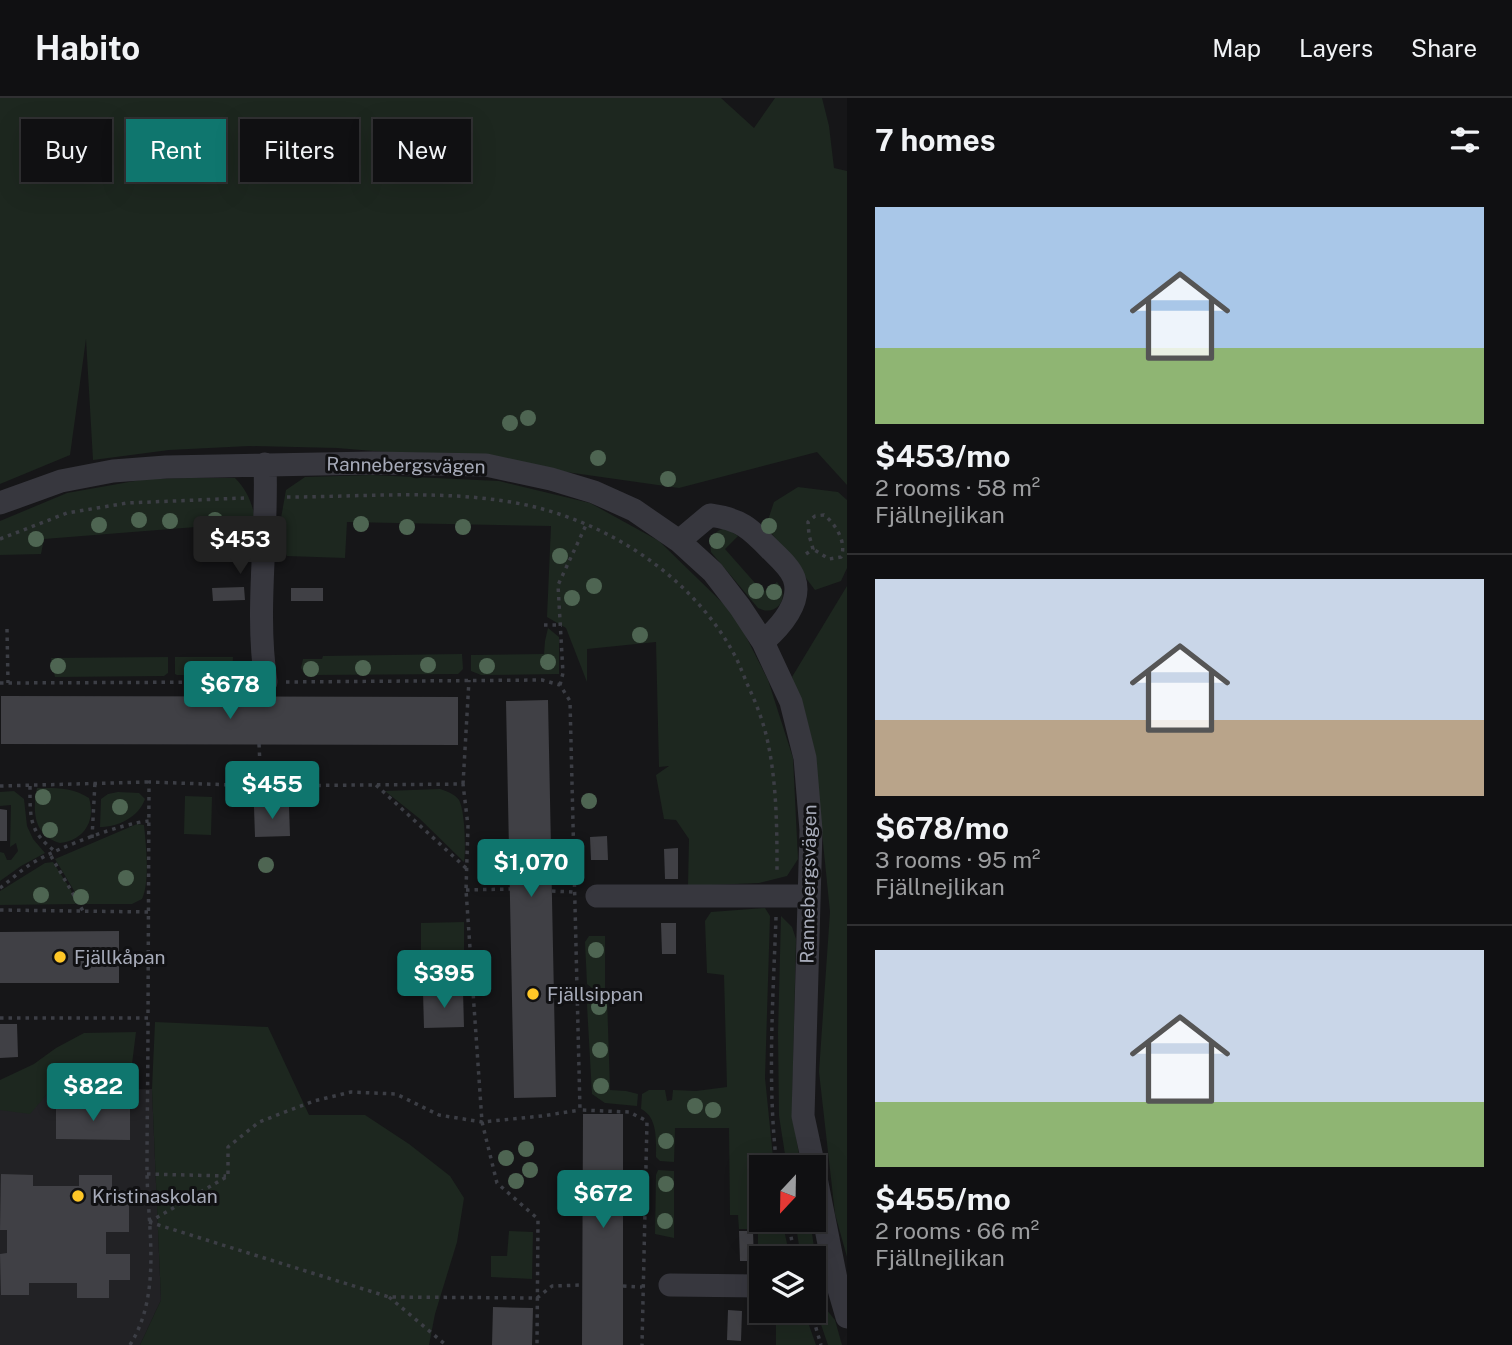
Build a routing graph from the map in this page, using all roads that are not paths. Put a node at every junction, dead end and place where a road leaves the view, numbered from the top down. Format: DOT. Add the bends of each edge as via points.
graph roads {
  1 [pos="265,464"];
  2 [pos="0,503"];
  3 [pos="679,541"];
  4 [pos="763,642"];
  5 [pos="267,682"];
  6 [pos="597,896"];
  7 [pos="809,896"];
  8 [pos="811,1155"];
  9 [pos="826,1283"];
  10 [pos="670,1285"];
  11 [pos="749,1286"];
  12 [pos="847,1317"];
  1 -- 2 [label="street, Rannebergsvägen" via="114,471 61,481"];
  1 -- 3 [label="street, Rannebergsvägen" via="486,465 594,492 634,510"];
  1 -- 5 [label="street" via="262,656"];
  3 -- 4 [label="street, Rannebergsvägen" via="713,572"];
  3 -- 4 [label="street" via="710,516 726,517 751,529 787,567 794,577 793,606 779,629"];
  4 -- 7 [label="street, Rannebergsvägen" via="791,702 805,758 811,830"];
  6 -- 7 [label="street"];
  7 -- 8 [label="street, Rannebergsvägen" via="803,1116"];
  9 -- 12 [label="street, Rannebergsvägen"];
  10 -- 11 [label="street"];
}
